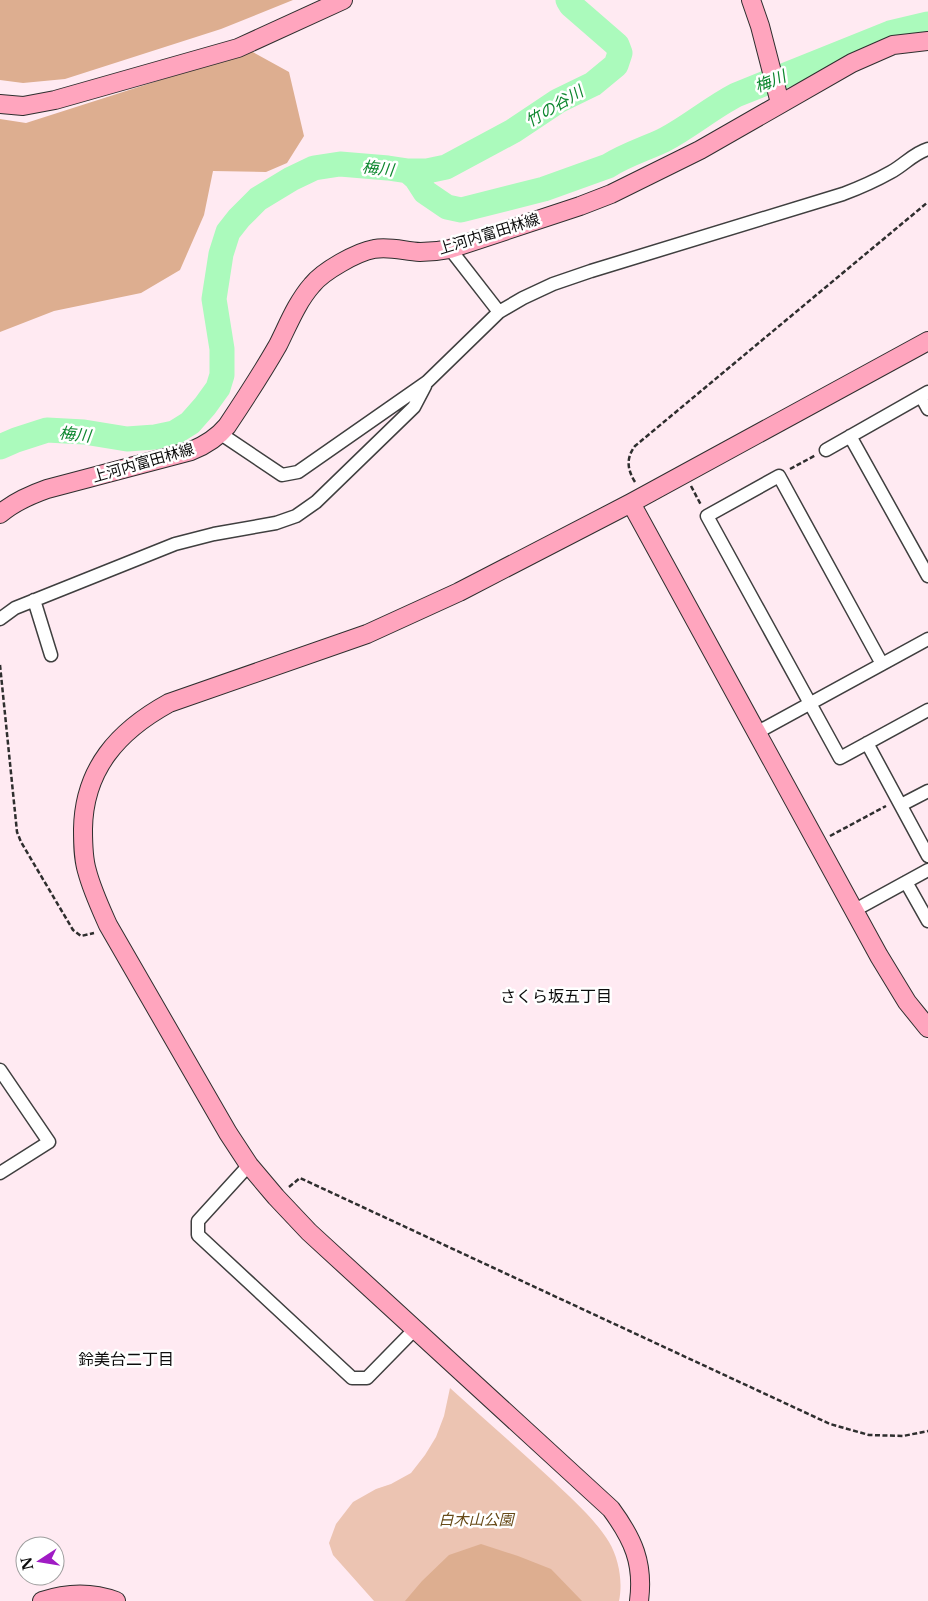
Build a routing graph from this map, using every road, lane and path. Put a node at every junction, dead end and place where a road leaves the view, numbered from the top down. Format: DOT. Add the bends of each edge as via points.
graph roads {
  1 [pos="343,0"];
  2 [pos="751,0"];
  3 [pos="928,41"];
  4 [pos="780,103"];
  5 [pos="0,104"];
  6 [pos="928,149"];
  7 [pos="928,202"];
  8 [pos="450,249"];
  9 [pos="499,312"];
  10 [pos="928,341"];
  11 [pos="427,382"];
  12 [pos="924,394"];
  13 [pos="928,410"];
  14 [pos="221,434"];
  15 [pos="850,436"];
  16 [pos="826,450"];
  17 [pos="779,476"];
  18 [pos="689,483"];
  19 [pos="637,499"];
  20 [pos="0,514"];
  21 [pos="707,516"];
  22 [pos="928,576"];
  23 [pos="34,600"];
  24 [pos="0,619"];
  25 [pos="928,639"];
  26 [pos="51,655"];
  27 [pos="0,664"];
  28 [pos="882,664"];
  29 [pos="810,703"];
  30 [pos="928,710"];
  31 [pos="756,733"];
  32 [pos="868,743"];
  33 [pos="928,791"];
  34 [pos="899,802"];
  35 [pos="830,836"];
  36 [pos="928,856"];
  37 [pos="928,870"];
  38 [pos="906,882"];
  39 [pos="855,910"];
  40 [pos="928,921"];
  41 [pos="108,925"];
  42 [pos="928,1028"];
  43 [pos="0,1070"];
  44 [pos="249,1165"];
  45 [pos="0,1174"];
  46 [pos="276,1197"];
  47 [pos="415,1329"];
  48 [pos="928,1431"];
  49 [pos="42,1601"];
  50 [pos="116,1601"];
  51 [pos="639,1601"];
  1 -- 5 [label="street" via="229,51 55,100 23,106"];
  2 -- 4 [label="street"];
  3 -- 4 [label="street, 上河内富田林線" via="893,45 852,63"];
  4 -- 8 [label="street, 上河内富田林線" via="700,150 611,194"];
  6 -- 9 [label="street" via="920,151 892,172 843,194 553,284"];
  7 -- 19 [label="path" via="635,446 629,455 628,465"];
  8 -- 9 [label="street"];
  8 -- 14 [label="street, 上河内富田林線" via="426,252 375,249 359,253 323,274 301,300 264,370"];
  9 -- 11 [label="street"];
  10 -- 19 [label="street"];
  11 -- 14 [label="street" via="298,472 282,475"];
  11 -- 23 [label="street" via="414,407 316,502 296,516 175,544"];
  12 -- 13 [label="street"];
  12 -- 15 [label="street"];
  14 -- 20 [label="street, 上河内富田林線" via="191,451 47,489"];
  15 -- 16 [label="street"];
  15 -- 22 [label="street"];
  16 -- 17 [label="path"];
  17 -- 21 [label="street"];
  17 -- 28 [label="street"];
  18 -- 21 [label="path"];
  19 -- 31 [label="street"];
  19 -- 41 [label="street" via="411,615 366,634 169,702 130,728 112,746 98,768 83,818 86,870"];
  21 -- 29 [label="street"];
  23 -- 24 [label="street"];
  23 -- 26 [label="street"];
  25 -- 28 [label="street"];
  27 -- 41 [label="path" via="16,822 21,842 73,930 81,936 91,935"];
  28 -- 29 [label="street"];
  29 -- 31 [label="street"];
  29 -- 32 [label="street" via="840,758"];
  30 -- 32 [label="street"];
  31 -- 39 [label="street"];
  32 -- 34 [label="street"];
  33 -- 34 [label="street"];
  34 -- 35 [label="path"];
  34 -- 36 [label="street"];
  37 -- 38 [label="street"];
  38 -- 39 [label="street"];
  38 -- 40 [label="street"];
  39 -- 42 [label="street" via="907,1002"];
  41 -- 44 [label="street"];
  43 -- 45 [label="street" via="49,1142"];
  44 -- 46 [label="street"];
  44 -- 47 [label="street" via="198,1221 198,1235 352,1378 367,1378"];
  46 -- 47 [label="street" via="309,1232"];
  46 -- 48 [label="path" via="300,1178 830,1424 869,1435 903,1436"];
  47 -- 51 [label="street" via="611,1509 635,1550 640,1575"];
  49 -- 50 [label="street" via="70,1594"];
}
